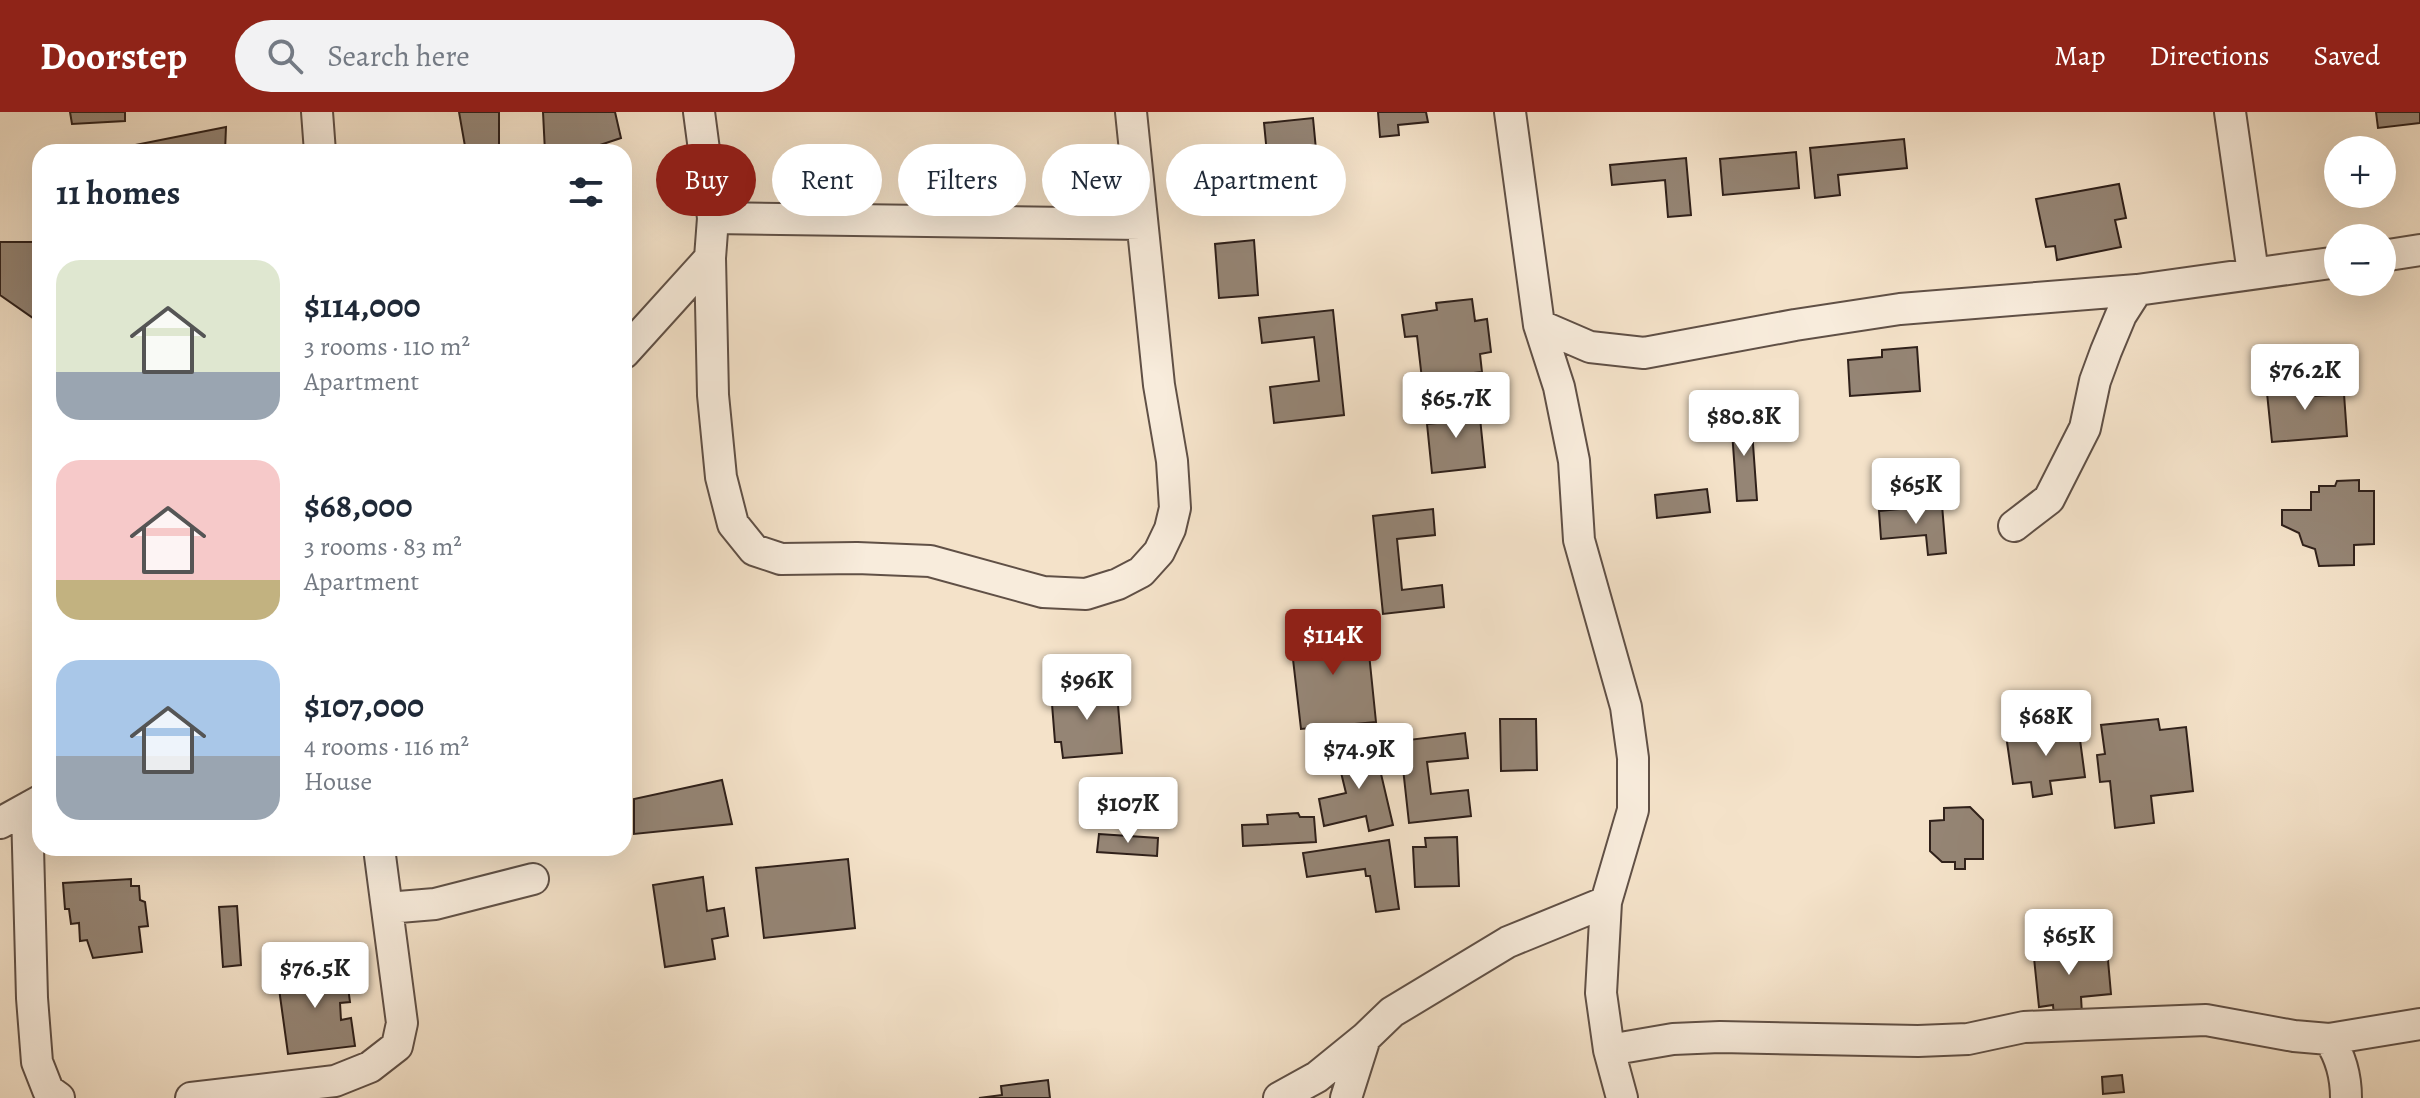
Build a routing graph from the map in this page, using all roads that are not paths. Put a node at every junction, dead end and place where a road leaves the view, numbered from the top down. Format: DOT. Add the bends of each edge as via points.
graph roads {
  1 [pos="317,112"];
  2 [pos="699,112"];
  3 [pos="1131,112"];
  4 [pos="1510,112"];
  5 [pos="2230,112"];
  6 [pos="319,144"];
  7 [pos="713,218"];
  8 [pos="1141,224"];
  9 [pos="2420,250"];
  10 [pos="2396,254"];
  11 [pos="710,258"];
  12 [pos="2324,264"];
  13 [pos="2253,273"];
  14 [pos="2137,290"];
  15 [pos="1539,325"];
  16 [pos="632,344"];
  17 [pos="2014,526"];
  18 [pos="32,807"];
  19 [pos="0,823"];
  20 [pos="33,856"];
  21 [pos="380,856"];
  22 [pos="533,879"];
  23 [pos="1606,902"];
  24 [pos="387,908"];
  25 [pos="2420,1024"];
  26 [pos="1365,1038"];
  27 [pos="2329,1039"];
  28 [pos="1609,1050"];
  29 [pos="59,1098"];
  30 [pos="191,1098"];
  31 [pos="1279,1098"];
  32 [pos="1346,1098"];
  33 [pos="1622,1098"];
  34 [pos="2346,1098"];
  1 -- 6 [label="street"];
  2 -- 7 [label="street"];
  3 -- 8 [label="street"];
  4 -- 15 [label="street"];
  5 -- 13 [label="street"];
  7 -- 8 [label="street"];
  7 -- 11 [label="street"];
  8 -- 11 [label="street" via="1175,508 1159,552 1141,572 1086,594 1043,592 930,561 781,559 754,550 733,524 721,477"];
  9 -- 10 [label="street"];
  11 -- 16 [label="street"];
  12 -- 13 [label="street"];
  13 -- 14 [label="street"];
  14 -- 15 [label="street" via="1900,309 1644,353 1590,347"];
  14 -- 17 [label="street" via="2106,351 2085,428 2049,499"];
  15 -- 23 [label="street" via="1574,461 1579,540 1626,707 1633,758 1633,810"];
  18 -- 19 [label="street"];
  20 -- 29 [label="street" via="37,1062 48,1090"];
  21 -- 24 [label="street"];
  22 -- 24 [label="street" via="435,904"];
  23 -- 26 [label="street" via="1508,942 1392,1012"];
  23 -- 28 [label="street" via="1601,993"];
  24 -- 30 [label="street" via="402,1023 397,1046 370,1067 335,1081"];
  25 -- 27 [label="street"];
  26 -- 31 [label="street" via="1317,1077"];
  26 -- 32 [label="street"];
  27 -- 28 [label="street" via="2206,1020 2024,1027 1931,1041 1673,1039"];
  27 -- 34 [label="street" via="2346,1082"];
  28 -- 33 [label="street"];
}
